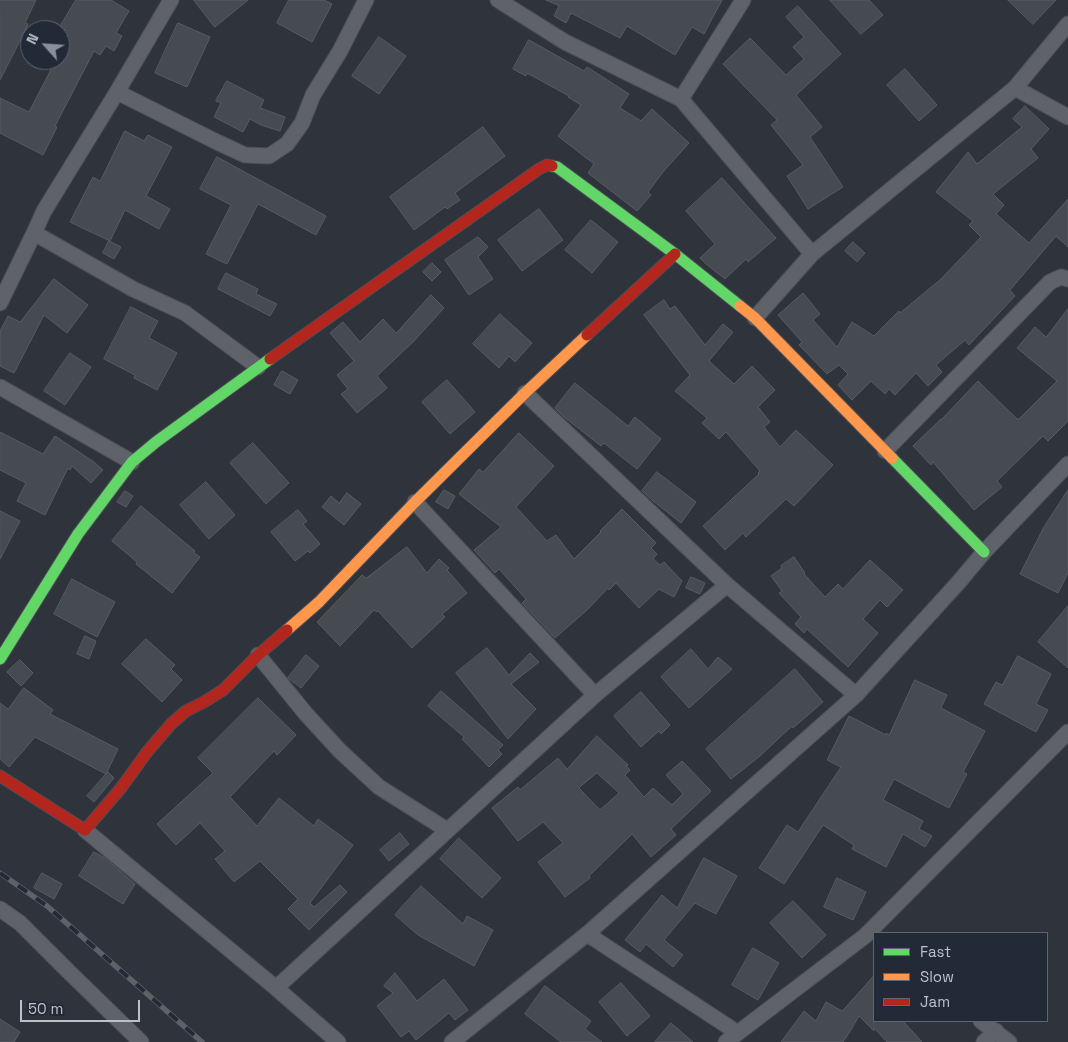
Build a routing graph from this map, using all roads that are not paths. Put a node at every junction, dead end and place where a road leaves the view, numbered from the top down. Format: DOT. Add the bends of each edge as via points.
graph roads {
  1 [pos="171,0"];
  2 [pos="366,0"];
  3 [pos="498,0"];
  4 [pos="743,0"];
  5 [pos="1068,24"];
  6 [pos="1015,88"];
  7 [pos="117,92"];
  8 [pos="681,99"];
  9 [pos="1068,117"];
  10 [pos="34,233"];
  11 [pos="675,254"];
  12 [pos="812,254"];
  13 [pos="1068,264"];
  14 [pos="1068,279"];
  15 [pos="1050,282"];
  16 [pos="0,303"];
  17 [pos="755,318"];
  18 [pos="258,367"];
  19 [pos="0,387"];
  20 [pos="525,393"];
  21 [pos="885,451"];
  22 [pos="132,462"];
  23 [pos="1068,464"];
  24 [pos="415,502"];
  25 [pos="984,552"];
  26 [pos="727,585"];
  27 [pos="258,655"];
  28 [pos="0,659"];
  29 [pos="595,695"];
  30 [pos="856,695"];
  31 [pos="1068,732"];
  32 [pos="0,776"];
  33 [pos="85,830"];
  34 [pos="447,830"];
  35 [pos="0,909"];
  36 [pos="876,932"];
  37 [pos="587,934"];
  38 [pos="869,939"];
  39 [pos="276,988"];
  40 [pos="982,1022"];
  41 [pos="996,1032"];
  42 [pos="732,1037"];
  43 [pos="141,1042"];
  44 [pos="338,1042"];
  45 [pos="452,1042"];
  46 [pos="984,1042"];
  47 [pos="1009,1042"];
  1 -- 7 [label="street"];
  2 -- 7 [label="street" via="313,95 302,123 287,144 269,156 245,155"];
  3 -- 8 [label="street" via="565,42"];
  4 -- 8 [label="street"];
  5 -- 6 [label="street"];
  6 -- 9 [label="street"];
  6 -- 12 [label="street"];
  7 -- 10 [label="street" via="44,211"];
  8 -- 12 [label="street"];
  10 -- 16 [label="street"];
  10 -- 18 [label="street" via="133,289 185,313"];
  11 -- 17 [label="street"];
  11 -- 18 [label="street" via="557,167 547,165"];
  11 -- 20 [label="street"];
  12 -- 17 [label="street"];
  13 -- 15 [label="street"];
  14 -- 15 [label="street" via="1061,277"];
  15 -- 21 [label="street"];
  17 -- 21 [label="street"];
  18 -- 22 [label="street"];
  19 -- 22 [label="street"];
  20 -- 24 [label="street"];
  20 -- 26 [label="street"];
  21 -- 25 [label="street"];
  22 -- 28 [label="street" via="78,534"];
  23 -- 25 [label="street"];
  24 -- 27 [label="street" via="319,602"];
  24 -- 29 [label="street"];
  25 -- 30 [label="street"];
  26 -- 29 [label="street"];
  26 -- 30 [label="street"];
  27 -- 33 [label="street" via="223,690 186,711 171,724"];
  27 -- 34 [label="street" via="340,751 379,787"];
  29 -- 34 [label="street"];
  30 -- 37 [label="street"];
  31 -- 36 [label="street"];
  32 -- 33 [label="street"];
  33 -- 39 [label="street"];
  34 -- 39 [label="street"];
  35 -- 43 [label="street" via="20,923"];
  37 -- 42 [label="street"];
  37 -- 45 [label="street"];
  38 -- 42 [label="street"];
  39 -- 44 [label="street"];
  40 -- 41 [label="street"];
  41 -- 46 [label="street"];
  41 -- 47 [label="street"];
}
